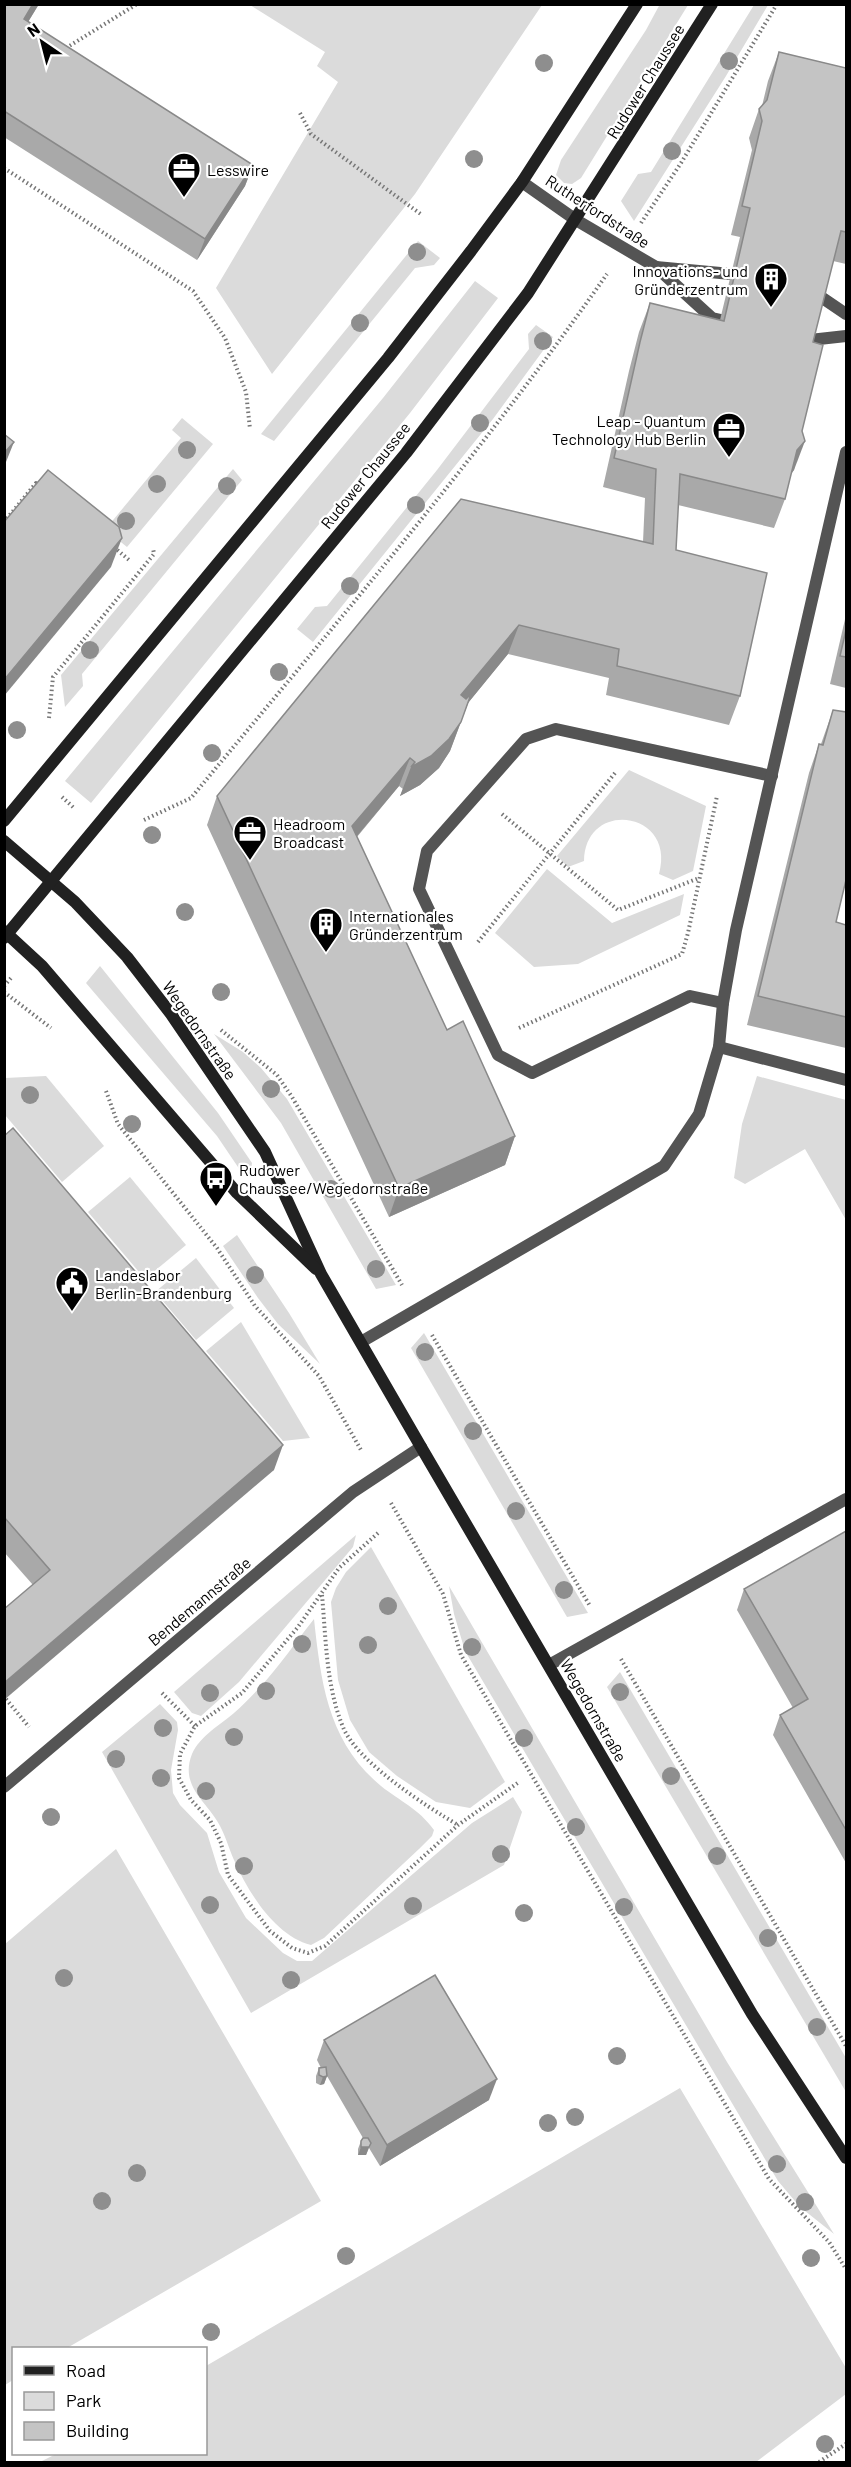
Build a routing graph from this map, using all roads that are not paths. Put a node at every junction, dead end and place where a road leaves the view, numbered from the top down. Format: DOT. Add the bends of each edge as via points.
graph roads {
  1 [pos="637,4"];
  2 [pos="712,4"];
  3 [pos="522,182"];
  4 [pos="576,220"];
  5 [pos="656,267"];
  6 [pos="731,274"];
  7 [pos="821,297"];
  8 [pos="846,314"];
  9 [pos="721,320"];
  10 [pos="846,336"];
  11 [pos="810,340"];
  12 [pos="846,452"];
  13 [pos="772,776"];
  14 [pos="4,821"];
  15 [pos="4,841"];
  16 [pos="52,881"];
  17 [pos="6,934"];
  18 [pos="723,1003"];
  19 [pos="719,1047"];
  20 [pos="846,1080"];
  21 [pos="321,1274"];
  22 [pos="361,1342"];
  23 [pos="421,1447"];
  24 [pos="846,1499"];
  25 [pos="549,1665"];
  26 [pos="4,1787"];
  27 [pos="846,2158"];
  1 -- 3 [label="main road"];
  2 -- 4 [label="main road, Rudower Chaussee"];
  3 -- 4 [label="street, Rutherfordstraße"];
  3 -- 14 [label="main road" via="388,358"];
  4 -- 5 [label="street, Rutherfordstraße"];
  4 -- 16 [label="main road, Rudower Chaussee" via="528,293 406,453"];
  5 -- 6 [label="street, Rutherfordstraße"];
  5 -- 9 [label="street, Rutherfordstraße" via="712,318"];
  7 -- 8 [label="street"];
  10 -- 11 [label="street"];
  12 -- 13 [label="street"];
  13 -- 18 [label="street"];
  13 -- 18 [label="street" via="556,729 526,738 427,851 419,889 498,1054 532,1073 690,996"];
  15 -- 16 [label="main road, Wegedornstraße"];
  16 -- 17 [label="main road, Rudower Chaussee"];
  16 -- 21 [label="main road, Wegedornstraße" via="127,957 181,1028 265,1152"];
  17 -- 21 [label="main road, Wegedornstraße" via="42,966 237,1193"];
  18 -- 19 [label="street"];
  19 -- 20 [label="street"];
  19 -- 22 [label="street" via="699,1114 664,1166"];
  21 -- 22 [label="main road, Wegedornstraße"];
  22 -- 23 [label="main road, Wegedornstraße"];
  23 -- 25 [label="main road, Wegedornstraße"];
  23 -- 26 [label="street, Bendemannstraße" via="354,1492"];
  24 -- 25 [label="street"];
  25 -- 27 [label="main road, Wegedornstraße" via="752,2014"];
}
